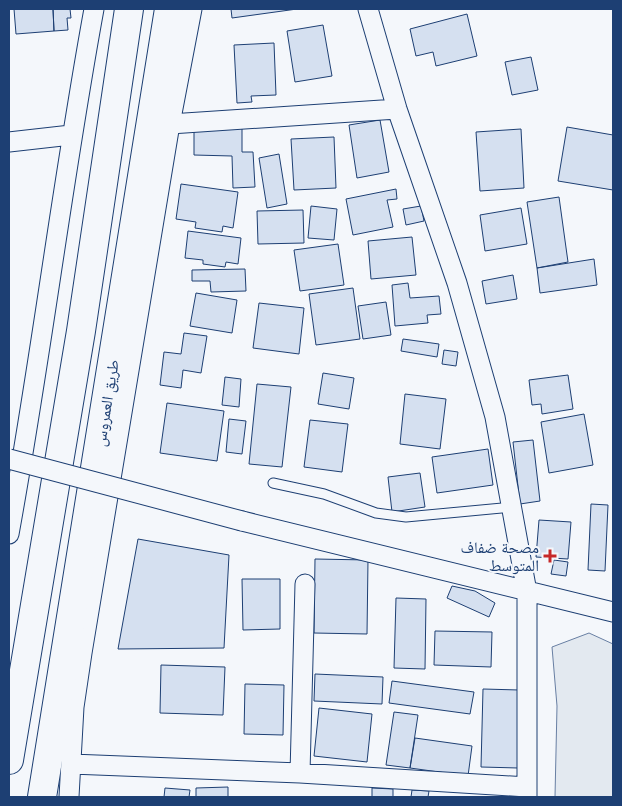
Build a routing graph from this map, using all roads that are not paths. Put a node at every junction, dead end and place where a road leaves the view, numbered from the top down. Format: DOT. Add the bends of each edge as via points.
graph roads {
  1 [pos="94,9"];
  2 [pos="129,9"];
  3 [pos="169,9"];
  4 [pos="192,9"];
  5 [pos="368,9"];
  6 [pos="397,109"];
  7 [pos="170,124"];
  8 [pos="71,135"];
  9 [pos="9,142"];
  10 [pos="9,459"];
  11 [pos="273,483"];
  12 [pos="512,508"];
  13 [pos="9,534"];
  14 [pos="305,584"];
  15 [pos="527,592"];
  16 [pos="613,612"];
  17 [pos="9,760"];
  18 [pos="71,764"];
  19 [pos="300,773"];
  20 [pos="527,792"];
  21 [pos="42,797"];
  22 [pos="70,797"];
  1 -- 8 [label="street"];
  2 -- 17 [label="main road"];
  3 -- 21 [label="main road, طريق العمروس"];
  4 -- 7 [label="street"];
  5 -- 6 [label="street"];
  6 -- 7 [label="street"];
  6 -- 12 [label="street" via="457,282 495,417"];
  7 -- 18 [label="street" via="82,653 74,708"];
  8 -- 9 [label="street"];
  8 -- 13 [label="street"];
  10 -- 15 [label="street, bridge"];
  11 -- 12 [label="lane" via="324,494 376,513 406,518"];
  12 -- 15 [label="street"];
  14 -- 19 [label="street"];
  15 -- 16 [label="street"];
  15 -- 20 [label="street"];
  18 -- 19 [label="street"];
  18 -- 22 [label="street"];
  19 -- 20 [label="street"];
}
